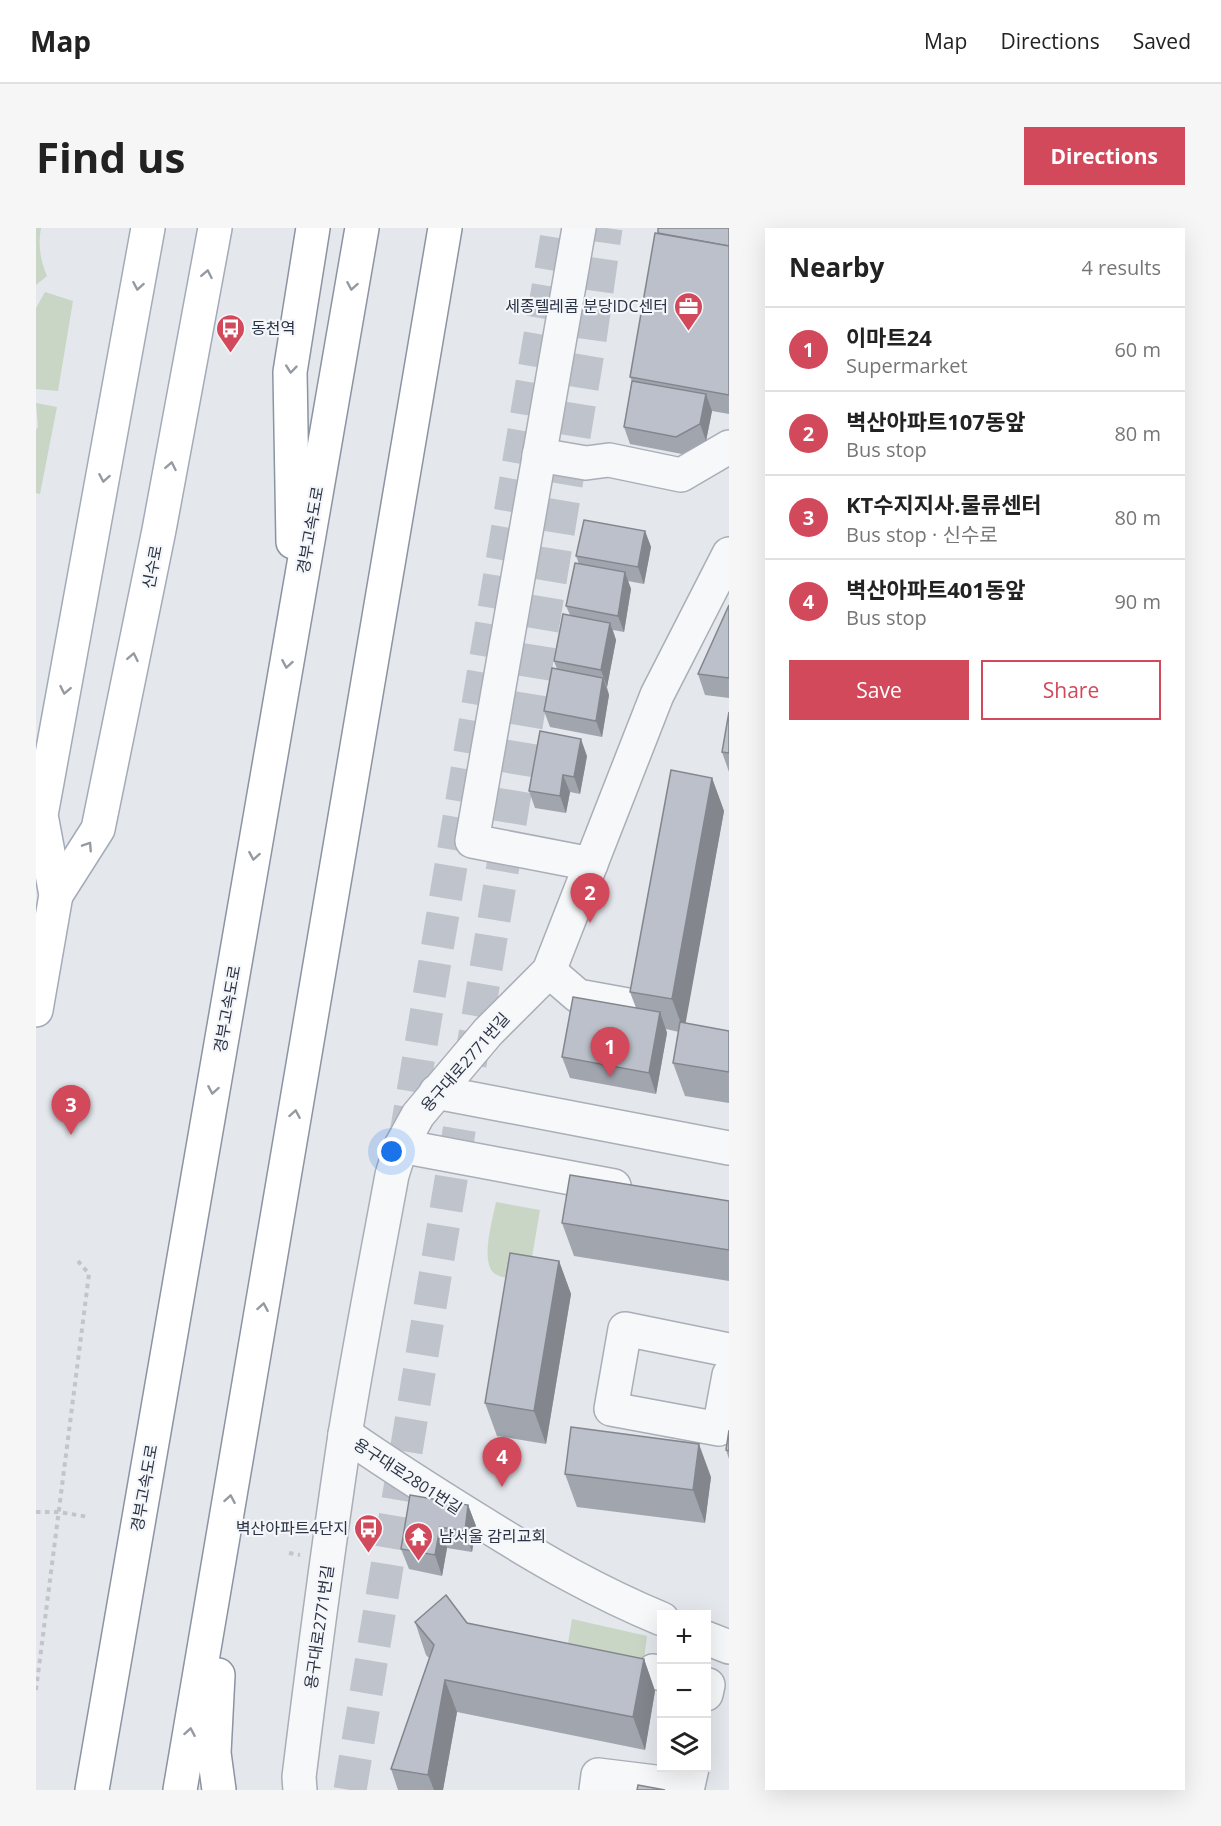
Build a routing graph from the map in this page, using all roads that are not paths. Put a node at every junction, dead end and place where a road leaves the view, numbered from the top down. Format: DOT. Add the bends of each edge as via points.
graph roads {
  1 [pos="148,228"];
  2 [pos="215,228"];
  3 [pos="313,228"];
  4 [pos="362,228"];
  5 [pos="445,228"];
  6 [pos="579,228"];
  7 [pos="729,447"];
  8 [pos="539,455"];
  9 [pos="729,554"];
  10 [pos="295,617"];
  11 [pos="591,864"];
  12 [pos="56,895"];
  13 [pos="42,938"];
  14 [pos="549,971"];
  15 [pos="633,1006"];
  16 [pos="36,1010"];
  17 [pos="436,1092"];
  18 [pos="401,1146"];
  19 [pos="729,1148"];
  20 [pos="647,1193"];
  21 [pos="729,1350"];
  22 [pos="729,1375"];
  23 [pos="345,1434"];
  24 [pos="224,1535"];
  25 [pos="657,1617"];
  26 [pos="711,1640"];
  27 [pos="729,1647"];
  28 [pos="697,1781"];
  29 [pos="92,1790"];
  30 [pos="180,1790"];
  31 [pos="219,1790"];
  32 [pos="300,1790"];
  33 [pos="596,1790"];
  1 -- 12 [label="main road, 신수로, one-way" via="41,815"];
  12 -- 2 [label="main road, 신수로, one-way" via="98,830"];
  3 -- 10 [label="main road, one-way" via="290,372"];
  4 -- 10 [label="main road, 경부고속도로, one-way"];
  24 -- 5 [label="main road, one-way"];
  6 -- 8 [label="street"];
  7 -- 8 [label="street" via="681,475 609,460 586,463"];
  8 -- 11 [label="street" via="472,841"];
  9 -- 11 [label="street, 용구대로2771번길" via="657,695"];
  10 -- 29 [label="main road, 경부고속도로, one-way"];
  11 -- 14 [label="street, 용구대로2771번길"];
  12 -- 13 [label="main road, 신수로"];
  13 -- 16 [label="main road, 신수로"];
  14 -- 15 [label="street" via="578,996"];
  14 -- 17 [label="street, 용구대로2771번길"];
  17 -- 18 [label="street, 용구대로2771번길"];
  17 -- 19 [label="street"];
  18 -- 20 [label="street"];
  18 -- 23 [label="street, 용구대로2771번길" via="392,1175"];
  21 -- 22 [label="street" via="625,1329 611,1409 718,1430"];
  23 -- 25 [label="street, 용구대로2801번길" via="558,1570"];
  23 -- 32 [label="street, 용구대로2771번길" via="320,1599"];
  30 -- 24 [label="main road, one-way"];
  24 -- 31 [label="main road" via="214,1753"];
  26 -- 27 [label="street"];
  28 -- 33 [label="street" via="598,1775"];
}
